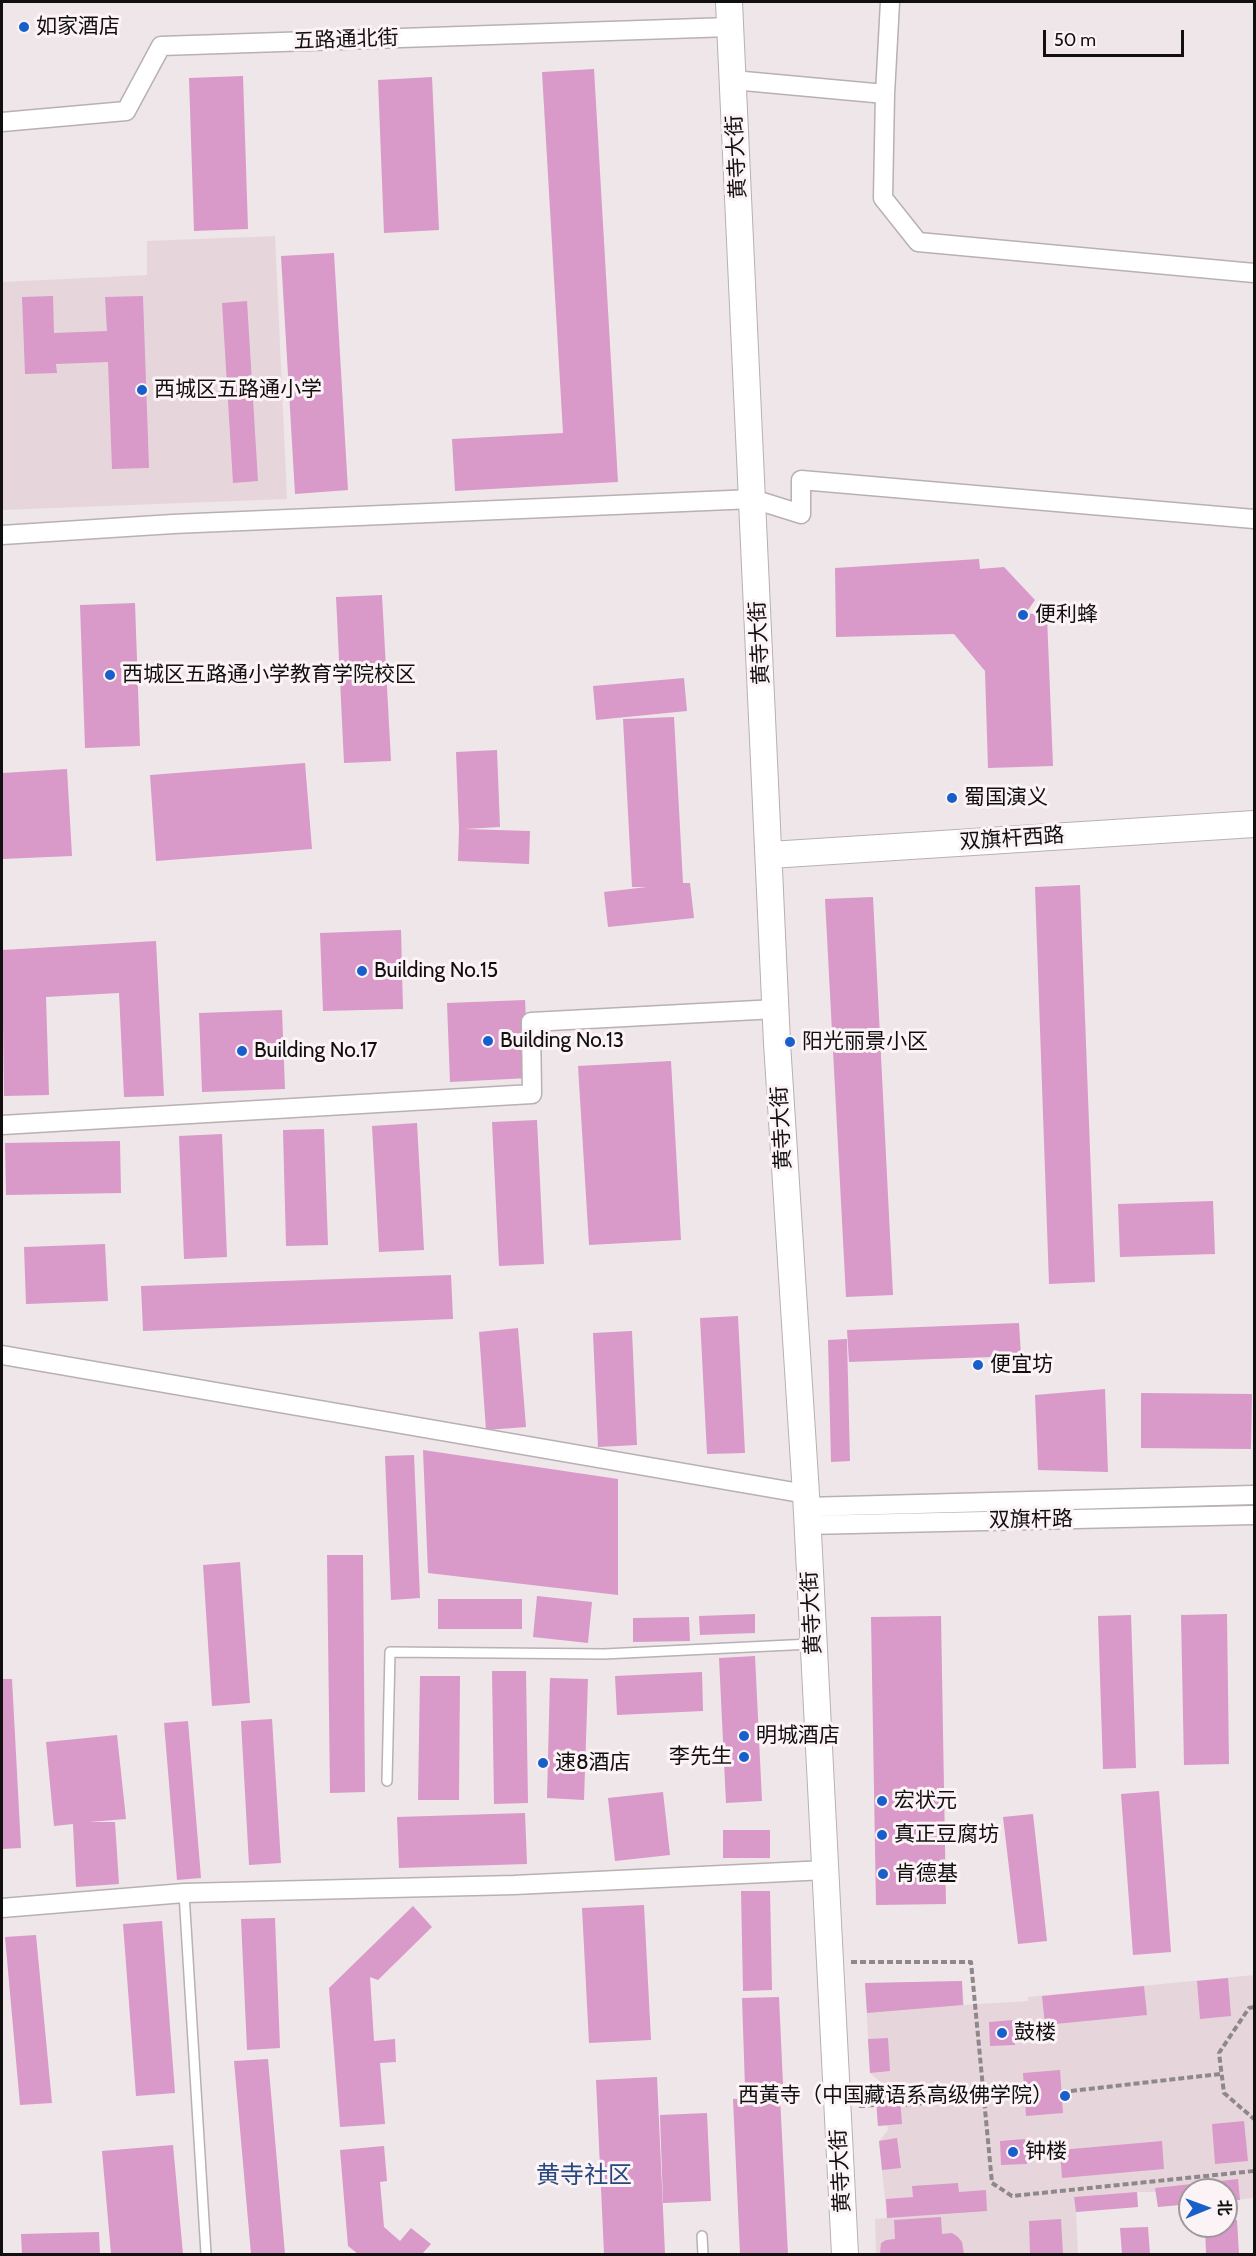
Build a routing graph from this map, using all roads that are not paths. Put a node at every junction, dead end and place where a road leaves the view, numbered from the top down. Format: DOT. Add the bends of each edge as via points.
graph roads {
  1 [pos="890,2"];
  2 [pos="729,14"];
  3 [pos="734,81"];
  4 [pos="885,94"];
  5 [pos="2,122"];
  6 [pos="1254,273"];
  7 [pos="753,499"];
  8 [pos="1254,519"];
  9 [pos="2,535"];
  10 [pos="1254,824"];
  11 [pos="770,855"];
  12 [pos="776,1009"];
  13 [pos="2,1125"];
  14 [pos="2,1355"];
  15 [pos="1254,1495"];
  16 [pos="806,1508"];
  17 [pos="1254,1515"];
  18 [pos="814,1644"];
  19 [pos="387,1781"];
  20 [pos="826,1870"];
  21 [pos="184,1893"];
  22 [pos="2,1908"];
  23 [pos="702,2236"];
  24 [pos="206,2254"];
  25 [pos="703,2254"];
  26 [pos="846,2254"];
  1 -- 4 [label="street"];
  2 -- 3 [label="street, 黄寺大街"];
  2 -- 5 [label="street, 五路通北街" via="161,46 126,111"];
  3 -- 4 [label="street"];
  3 -- 7 [label="street, 黄寺大街"];
  4 -- 6 [label="street" via="883,198 918,242"];
  7 -- 8 [label="street" via="801,514 801,480"];
  7 -- 9 [label="street" via="185,523"];
  7 -- 11 [label="street, 黄寺大街"];
  10 -- 11 [label="street, 双旗杆西路"];
  11 -- 12 [label="street, 黄寺大街"];
  12 -- 13 [label="street" via="531,1022 532,1094"];
  12 -- 16 [label="street, 黄寺大街"];
  14 -- 16 [label="street"];
  15 -- 16 [label="street"];
  16 -- 17 [label="street, 双旗杆路"];
  16 -- 18 [label="street, 黄寺大街"];
  18 -- 19 [label="lane" via="604,1654 390,1652"];
  18 -- 20 [label="street, 黄寺大街"];
  20 -- 21 [label="street" via="514,1885"];
  20 -- 26 [label="street, 黄寺大街"];
  21 -- 22 [label="street"];
  21 -- 24 [label="lane"];
  23 -- 25 [label="lane"];
}
